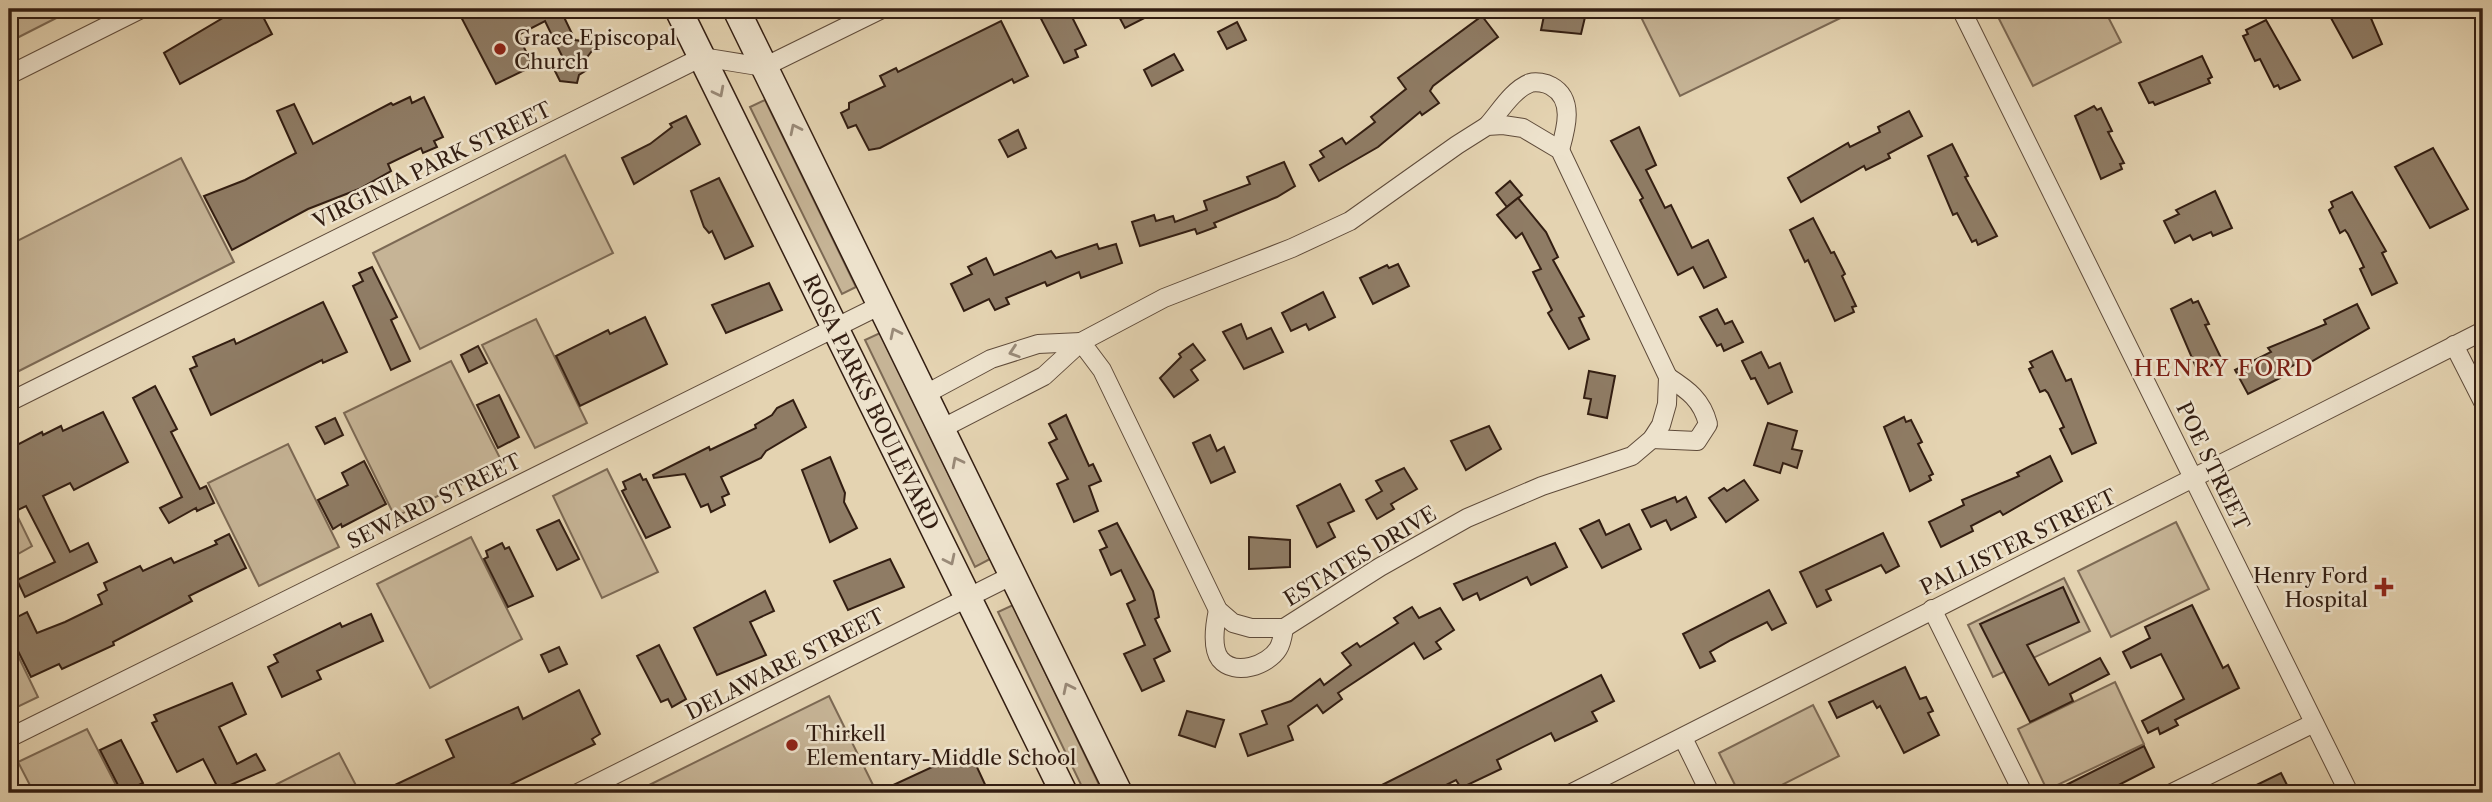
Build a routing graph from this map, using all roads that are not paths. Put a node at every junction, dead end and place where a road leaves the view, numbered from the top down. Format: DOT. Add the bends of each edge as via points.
graph roads {
  1 [pos="141,9"];
  2 [pos="678,9"];
  3 [pos="736,9"];
  4 [pos="882,9"];
  5 [pos="1961,9"];
  6 [pos="702,57"];
  7 [pos="764,67"];
  8 [pos="9,75"];
  9 [pos="1487,127"];
  10 [pos="1559,150"];
  11 [pos="881,305"];
  12 [pos="836,326"];
  13 [pos="2483,331"];
  14 [pos="1082,342"];
  15 [pos="2454,345"];
  16 [pos="1668,377"];
  17 [pos="924,395"];
  18 [pos="9,402"];
  19 [pos="2483,402"];
  20 [pos="941,429"];
  21 [pos="1652,439"];
  22 [pos="2194,480"];
  23 [pos="1013,575"];
  24 [pos="968,596"];
  25 [pos="1932,609"];
  26 [pos="1218,610"];
  27 [pos="1284,628"];
  28 [pos="2314,723"];
  29 [pos="9,738"];
  30 [pos="1683,738"];
  31 [pos="578,793"];
  32 [pos="1065,793"];
  33 [pos="1119,793"];
  34 [pos="1572,793"];
  35 [pos="1710,793"];
  36 [pos="2023,793"];
  37 [pos="2172,793"];
  38 [pos="2349,793"];
  1 -- 8 [label="street"];
  2 -- 6 [label="street, ROSA PARKS BOULEVARD"];
  3 -- 7 [label="street"];
  4 -- 7 [label="street"];
  5 -- 22 [label="street, POE STREET"];
  6 -- 7 [label="street"];
  6 -- 12 [label="street, ROSA PARKS BOULEVARD, one-way"];
  6 -- 18 [label="street, VIRGINIA PARK STREET"];
  11 -- 7 [label="street, one-way"];
  9 -- 10 [label="street" via="1523,128"];
  9 -- 10 [label="street" via="1530,83 1546,83 1561,91 1567,108"];
  9 -- 14 [label="street" via="1350,221 1164,298"];
  10 -- 16 [label="street"];
  11 -- 12 [label="street, SEWARD STREET"];
  17 -- 11 [label="street, one-way"];
  12 -- 24 [label="street, ROSA PARKS BOULEVARD, one-way"];
  12 -- 29 [label="street, SEWARD STREET"];
  13 -- 15 [label="street, PALLISTER STREET"];
  14 -- 17 [label="street, one-way" via="1038,344 991,359"];
  14 -- 20 [label="street" via="1044,376"];
  14 -- 26 [label="street" via="1102,370"];
  15 -- 19 [label="street"];
  15 -- 22 [label="street, PALLISTER STREET"];
  16 -- 21 [label="street" via="1667,404"];
  16 -- 21 [label="street" via="1691,391 1705,410 1708,424 1697,441"];
  17 -- 20 [label="street"];
  23 -- 20 [label="street, one-way"];
  21 -- 27 [label="street, ESTATES DRIVE" via="1620,462 1542,486 1467,518"];
  22 -- 25 [label="street, PALLISTER STREET"];
  22 -- 28 [label="street, POE STREET"];
  23 -- 24 [label="street, DELAWARE STREET"];
  33 -- 23 [label="street, one-way"];
  24 -- 31 [label="street, DELAWARE STREET"];
  24 -- 32 [label="street, ROSA PARKS BOULEVARD"];
  25 -- 30 [label="street, PALLISTER STREET"];
  25 -- 36 [label="street"];
  26 -- 27 [label="street, ESTATES DRIVE" via="1233,623 1251,628"];
  26 -- 27 [label="street" via="1216,649 1230,666 1245,668 1271,657 1280,647"];
  28 -- 37 [label="street"];
  28 -- 38 [label="street, POE STREET"];
  30 -- 34 [label="street, PALLISTER STREET"];
  30 -- 35 [label="street"];
}
